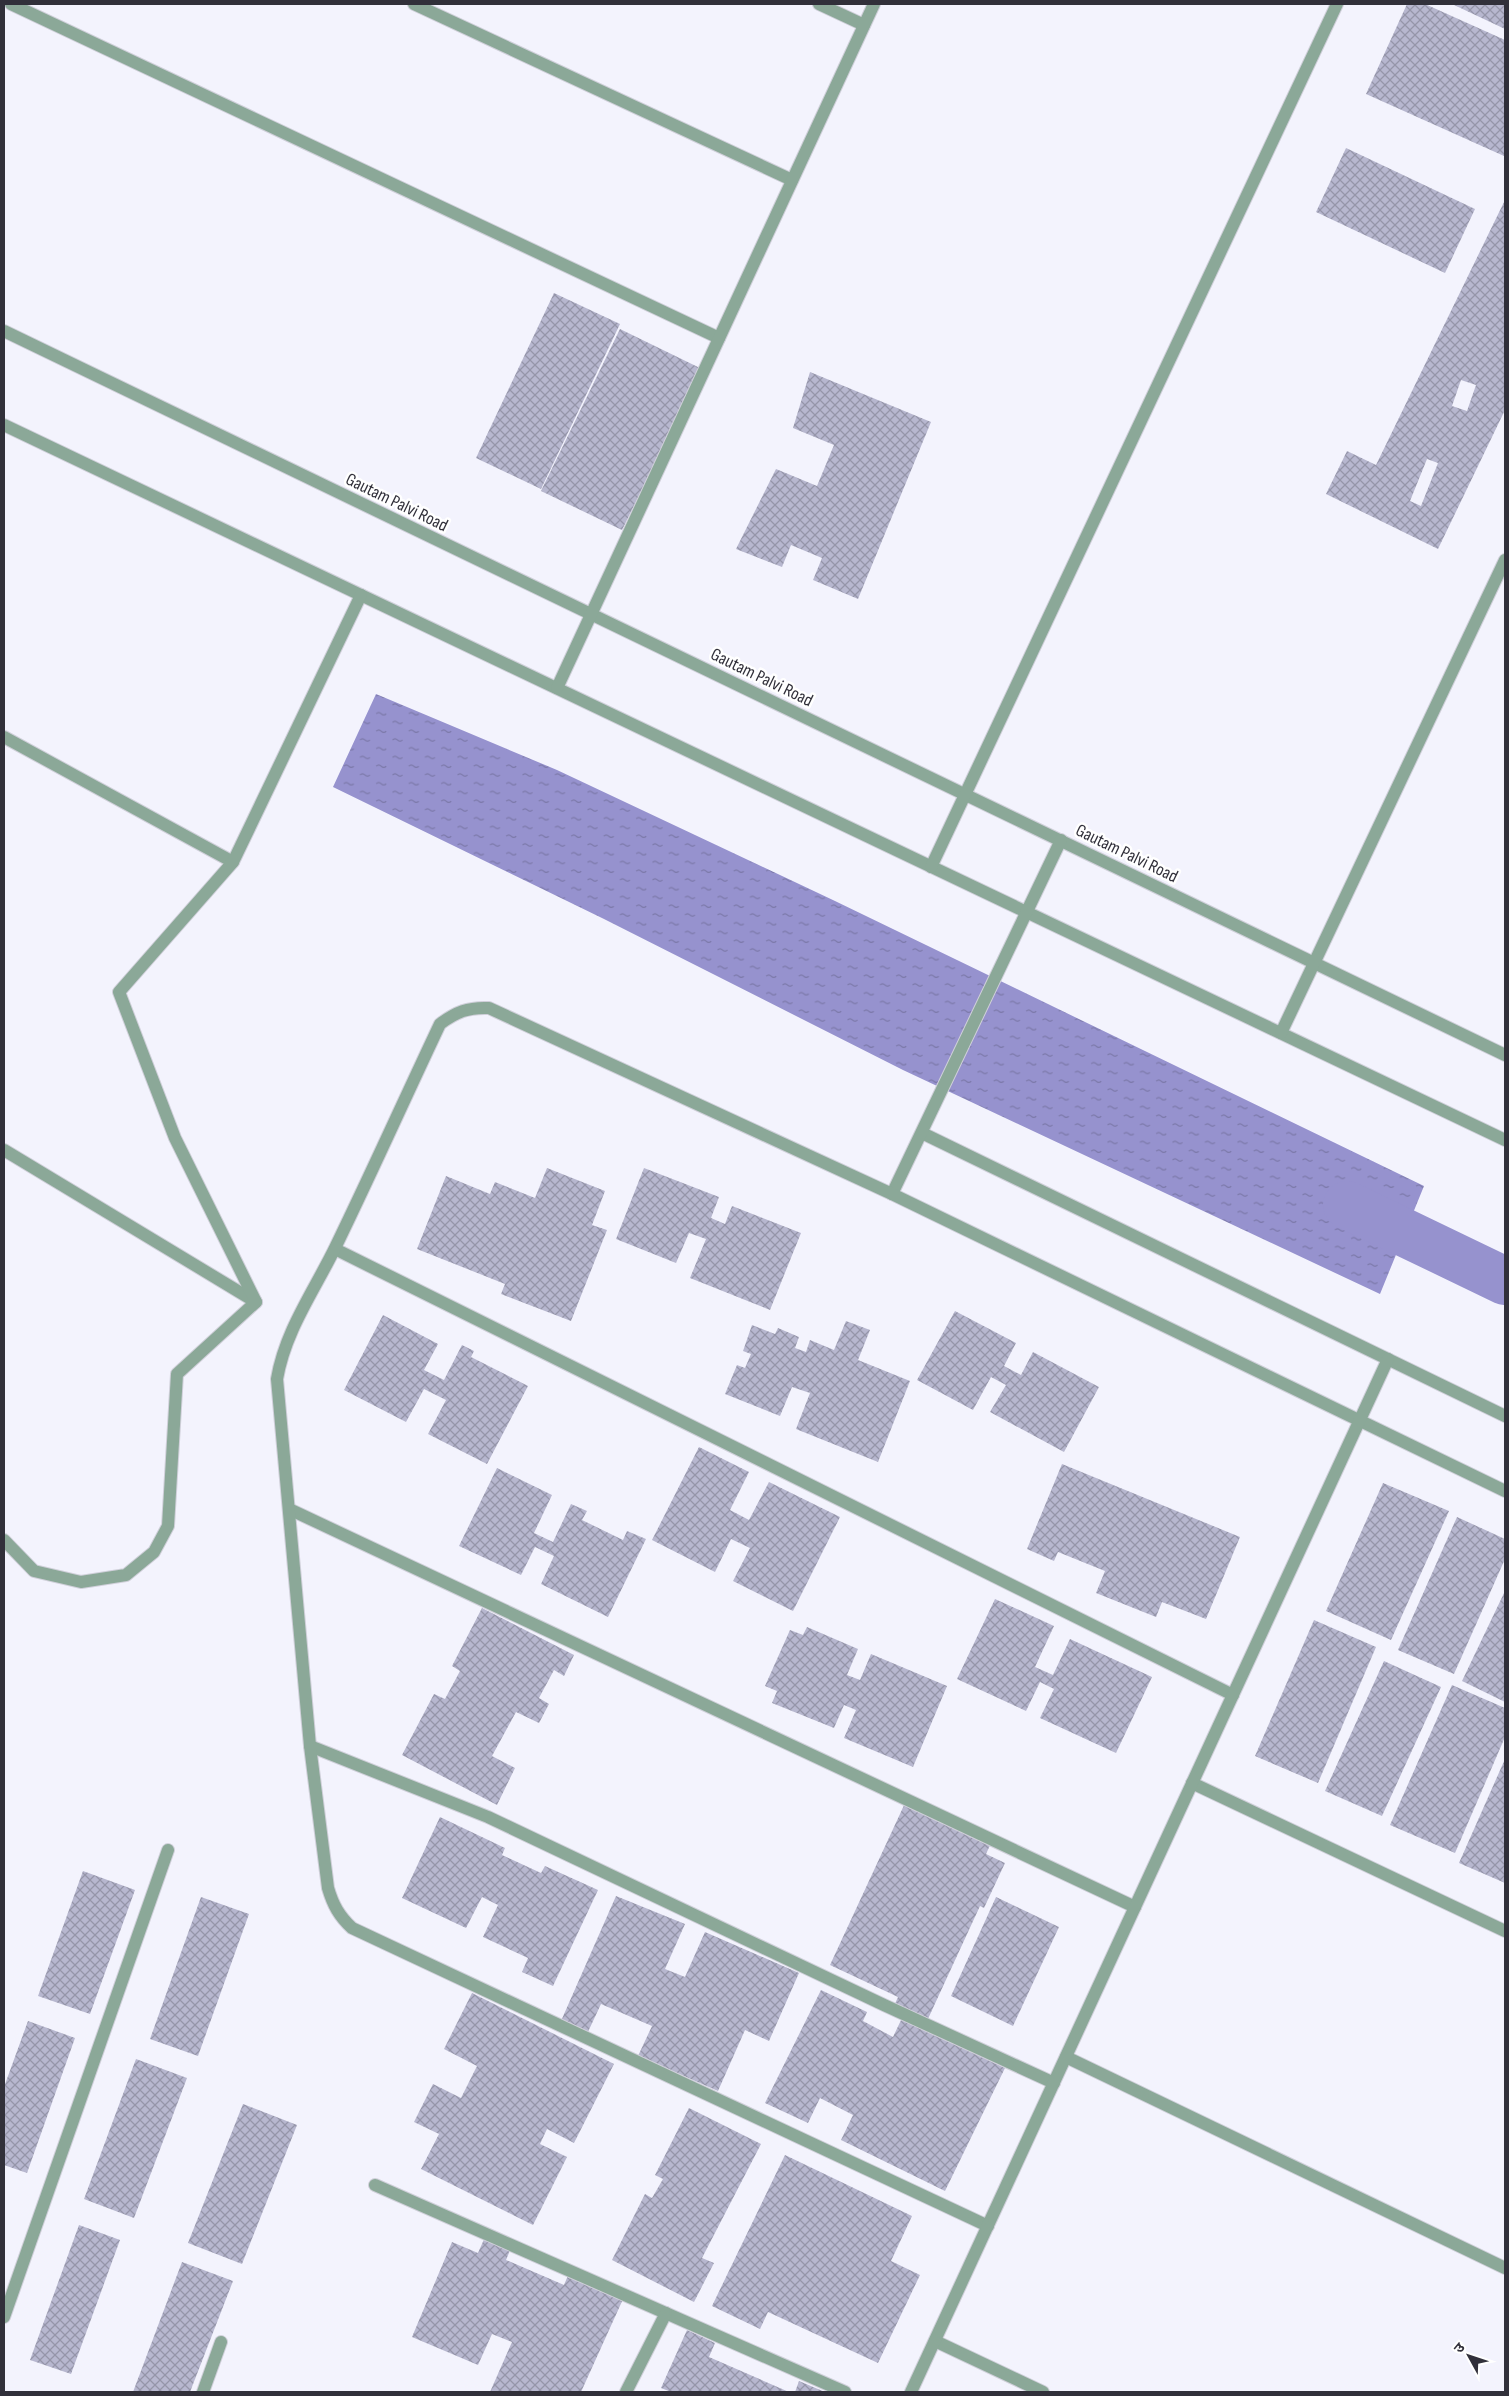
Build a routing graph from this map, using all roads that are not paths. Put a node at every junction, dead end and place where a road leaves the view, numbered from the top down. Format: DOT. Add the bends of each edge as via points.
graph roads {
  1 [pos="11,4"];
  2 [pos="414,4"];
  3 [pos="819,4"];
  4 [pos="874,4"];
  5 [pos="1337,4"];
  6 [pos="864,25"];
  7 [pos="792,180"];
  8 [pos="4,331"];
  9 [pos="719,338"];
  10 [pos="4,425"];
  11 [pos="1505,560"];
  12 [pos="1500,586"];
  13 [pos="361,595"];
  14 [pos="591,614"];
  15 [pos="557,688"];
  16 [pos="4,737"];
  17 [pos="965,794"];
  18 [pos="1061,840"];
  19 [pos="232,862"];
  20 [pos="930,866"];
  21 [pos="1027,912"];
  22 [pos="1315,963"];
  23 [pos="1281,1033"];
  24 [pos="1505,1055"];
  25 [pos="922,1133"];
  26 [pos="1505,1140"];
  27 [pos="4,1150"];
  28 [pos="892,1194"];
  29 [pos="335,1249"];
  30 [pos="256,1302"];
  31 [pos="1388,1359"];
  32 [pos="1505,1416"];
  33 [pos="1360,1421"];
  34 [pos="1505,1491"];
  35 [pos="289,1509"];
  36 [pos="4,1540"];
  37 [pos="1233,1695"];
  38 [pos="310,1746"];
  39 [pos="1192,1783"];
  40 [pos="168,1850"];
  41 [pos="1135,1907"];
  42 [pos="1505,1931"];
  43 [pos="1066,2057"];
  44 [pos="1054,2083"];
  45 [pos="376,2185"];
  46 [pos="988,2226"];
  47 [pos="1505,2268"];
  48 [pos="666,2313"];
  49 [pos="4,2317"];
  50 [pos="935,2341"];
  51 [pos="221,2342"];
  52 [pos="203,2392"];
  53 [pos="626,2392"];
  54 [pos="845,2392"];
  55 [pos="911,2392"];
  56 [pos="1043,2392"];
  1 -- 9 [label="street"];
  2 -- 7 [label="street"];
  3 -- 6 [label="street"];
  4 -- 6 [label="street"];
  5 -- 17 [label="street"];
  6 -- 7 [label="street"];
  7 -- 9 [label="street"];
  8 -- 14 [label="street, Gautam Palvi Road"];
  9 -- 14 [label="street"];
  10 -- 13 [label="street"];
  11 -- 12 [label="street"];
  12 -- 22 [label="street"];
  13 -- 15 [label="street"];
  13 -- 19 [label="street"];
  14 -- 15 [label="street"];
  14 -- 17 [label="street, Gautam Palvi Road"];
  15 -- 20 [label="street"];
  16 -- 19 [label="street"];
  17 -- 18 [label="street, Gautam Palvi Road"];
  17 -- 20 [label="street"];
  18 -- 21 [label="street"];
  18 -- 22 [label="street, Gautam Palvi Road"];
  19 -- 30 [label="street" via="119,992 175,1138"];
  20 -- 21 [label="street"];
  21 -- 23 [label="street"];
  21 -- 25 [label="street"];
  22 -- 23 [label="street"];
  22 -- 24 [label="street, Gautam Palvi Road"];
  23 -- 26 [label="street"];
  25 -- 28 [label="street"];
  25 -- 31 [label="street"];
  27 -- 30 [label="street"];
  28 -- 29 [label="street" via="489,1008 471,1007 454,1013 440,1024"];
  28 -- 33 [label="street"];
  29 -- 35 [label="street" via="281,1355 277,1379"];
  29 -- 37 [label="street"];
  30 -- 36 [label="street" via="177,1374 168,1526 154,1552 126,1575 81,1582 34,1571"];
  31 -- 32 [label="street"];
  31 -- 33 [label="street"];
  33 -- 34 [label="street"];
  33 -- 37 [label="street"];
  35 -- 38 [label="street"];
  35 -- 41 [label="street"];
  37 -- 39 [label="street"];
  38 -- 44 [label="street" via="488,1817"];
  38 -- 46 [label="street" via="328,1888 338,1913 352,1928"];
  39 -- 41 [label="street"];
  39 -- 42 [label="street"];
  40 -- 49 [label="street"];
  41 -- 43 [label="street"];
  43 -- 44 [label="street"];
  43 -- 47 [label="street"];
  44 -- 46 [label="street"];
  45 -- 48 [label="street"];
  46 -- 50 [label="street"];
  48 -- 53 [label="street"];
  48 -- 54 [label="street"];
  50 -- 55 [label="street"];
  50 -- 56 [label="street"];
  51 -- 52 [label="street"];
}
